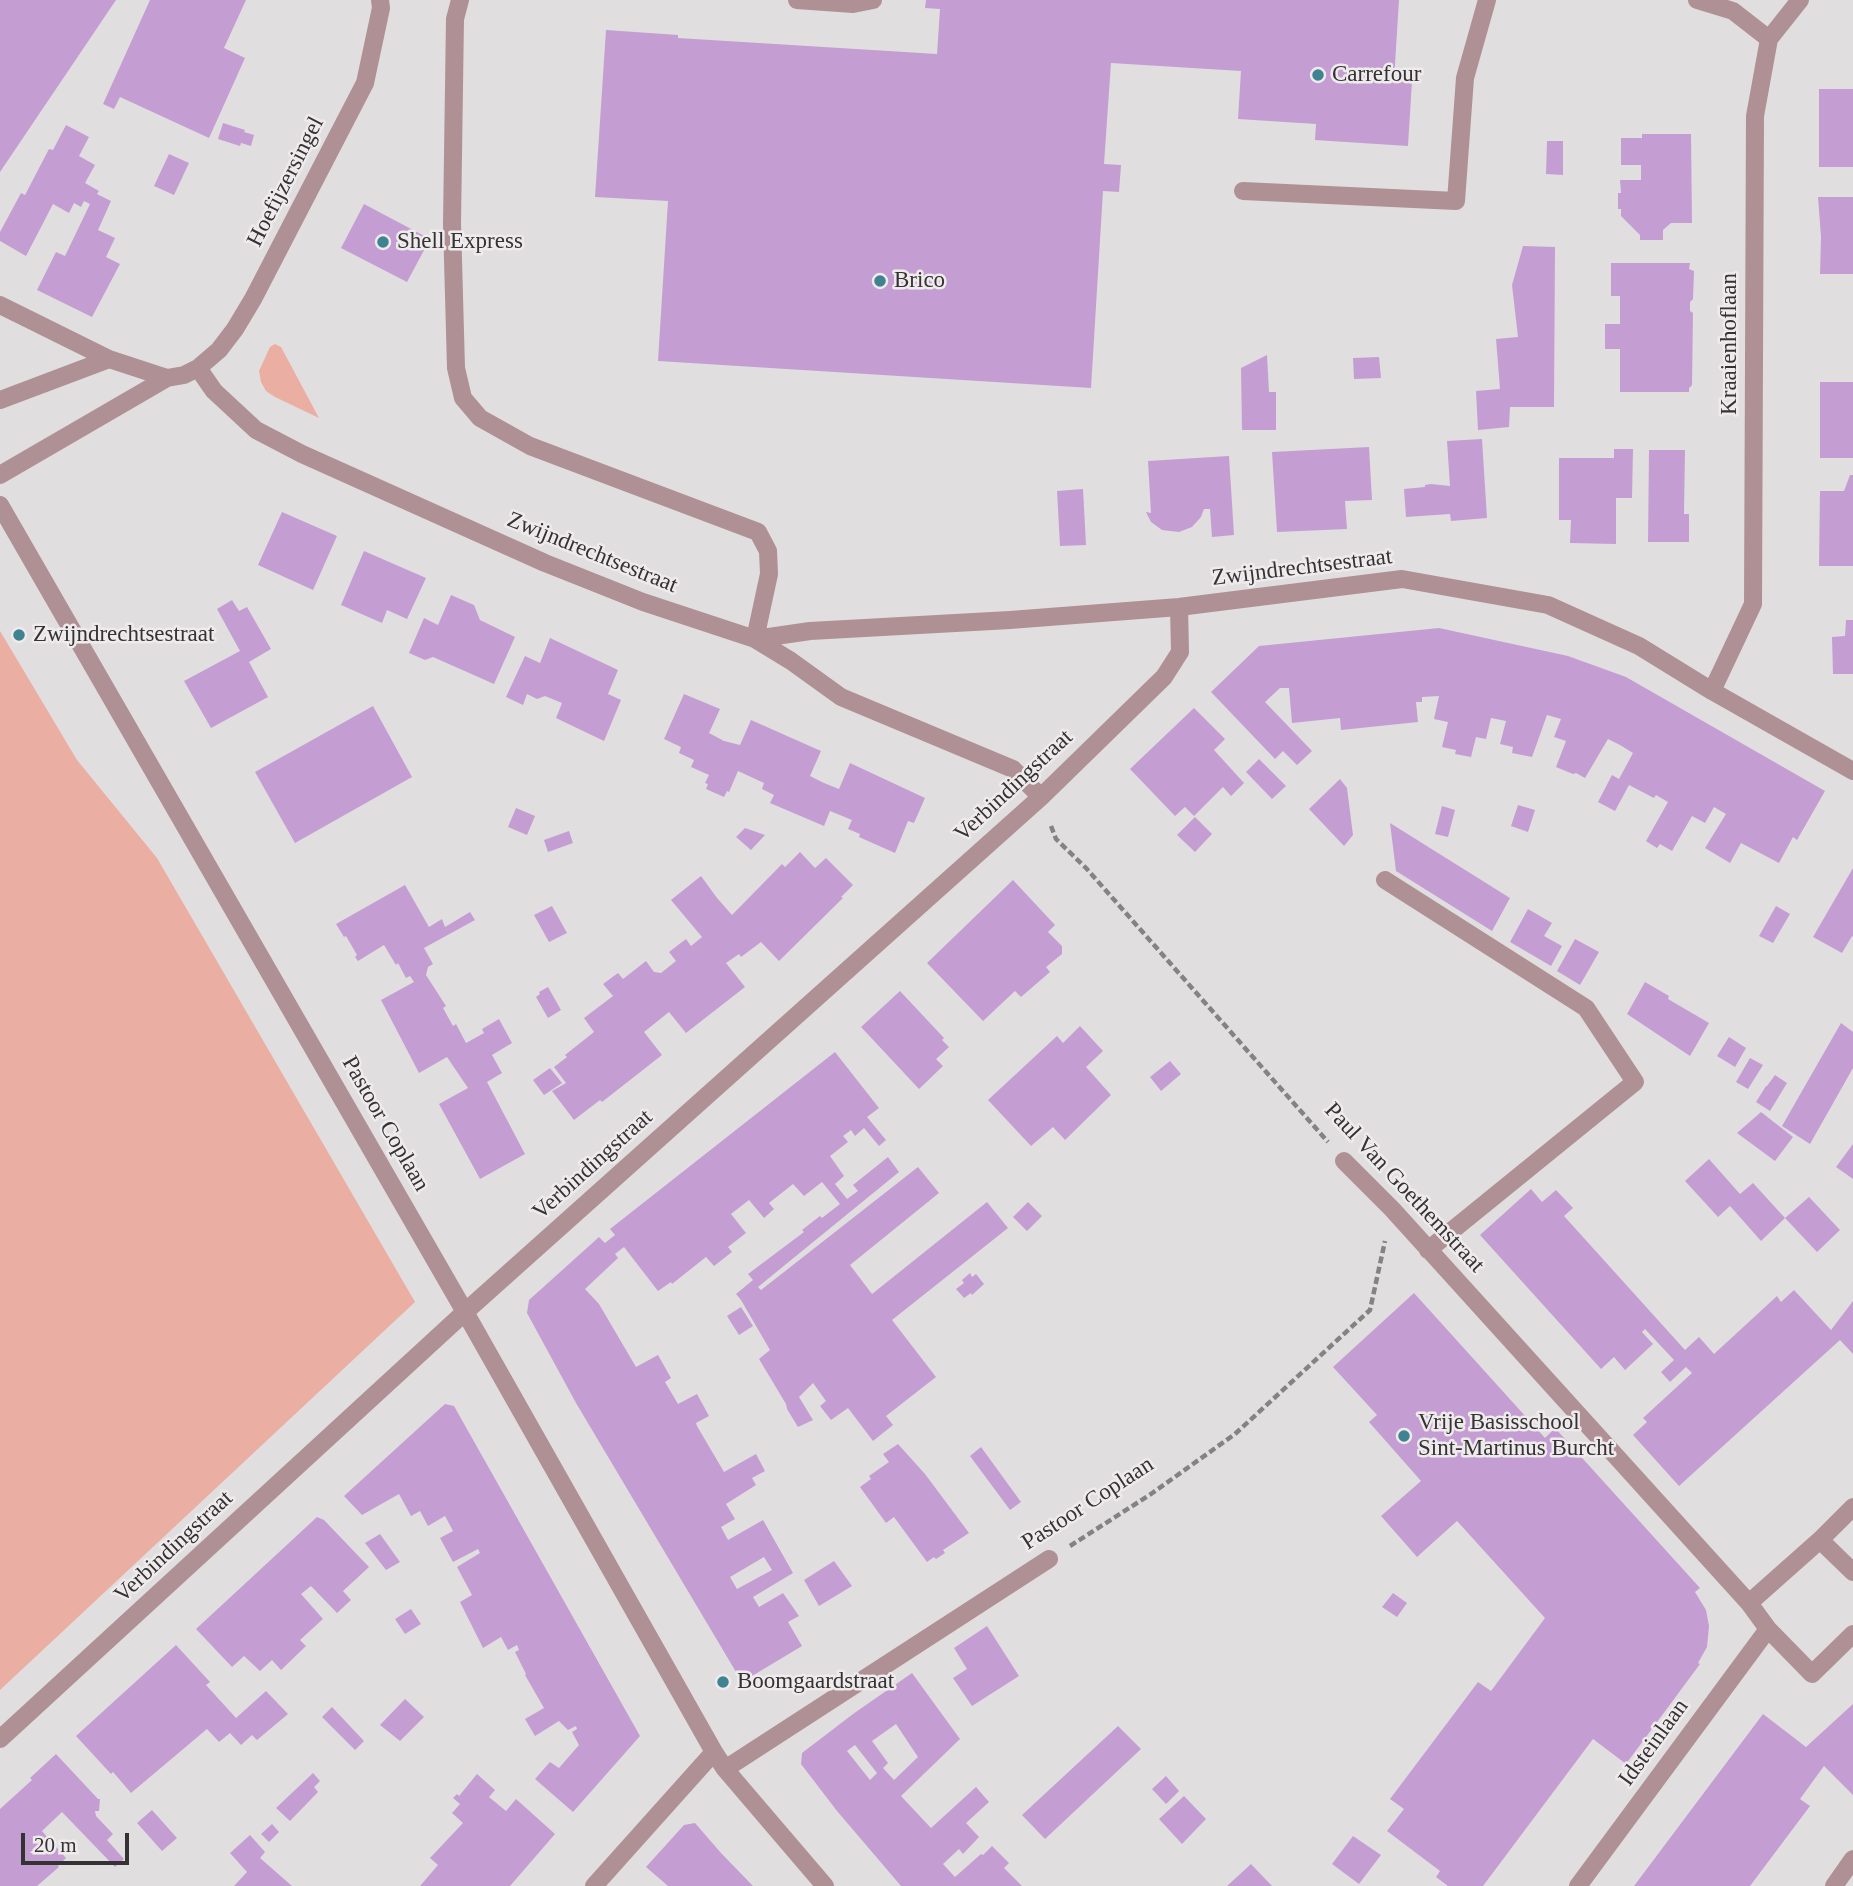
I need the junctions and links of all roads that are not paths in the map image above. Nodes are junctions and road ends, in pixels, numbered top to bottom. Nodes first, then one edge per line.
1 (380, 0) edge
2 (460, 0) edge
3 (797, 0) edge
4 (873, 0) edge
5 (1487, 0) edge
6 (1697, 0) edge
7 (1800, 0) edge
8 (1769, 39) junction
9 (1243, 191) dead end
10 (0, 305) edge
11 (109, 359) junction
12 (198, 368) junction
13 (167, 378) junction
14 (0, 400) edge
15 (0, 475) edge
16 (0, 505) edge
17 (6, 524) edge
18 (1179, 607) junction
19 (755, 639) junction
20 (1712, 691) junction
21 (1853, 771) edge
22 (1041, 797) junction
23 (1385, 880) dead end
24 (1344, 1161) road end
25 (1428, 1250) junction
26 (465, 1312) junction
27 (1853, 1507) edge
28 (1820, 1540) junction
29 (1049, 1559) road end
30 (1853, 1572) edge
31 (1749, 1603) junction
32 (1768, 1629) junction
33 (1853, 1634) edge
34 (0, 1739) edge
35 (714, 1752) junction
36 (725, 1769) junction
37 (1853, 1858) edge
38 (594, 1886) edge
39 (825, 1886) edge
40 (1578, 1886) edge
41 (1834, 1886) edge

1 - 12 street, Hoefijzersingel
2 - 19 street
3 - 4 street
5 - 9 street
6 - 8 street
7 - 8 street, Kraaienhoflaan
8 - 20 street, Kraaienhoflaan
10 - 11 street
11 - 13 street
11 - 14 street
12 - 13 street
12 - 19 street, Zwijndrechtsestraat
13 - 15 street
16 - 17 street, Pastoor Coplaan
17 - 26 street, Pastoor Coplaan
18 - 19 street, Zwijndrechtsestraat
18 - 20 street, Zwijndrechtsestraat
18 - 22 street, Verbindingstraat
19 - 22 street, Zwijndrechtsestraat
20 - 21 street, Zwijndrechtsestraat
22 - 26 street, Verbindingstraat
23 - 25 street
24 - 25 street, Paul Van Goethemstraat
25 - 31 street, Paul Van Goethemstraat
26 - 34 street, Verbindingstraat
26 - 35 street, Pastoor Coplaan
27 - 28 street
28 - 30 street
28 - 31 street
29 - 36 street, Pastoor Coplaan
31 - 32 street
32 - 33 street
32 - 40 street, Idsteinlaan
35 - 36 street, Pastoor Coplaan
35 - 38 street
36 - 39 street, Pastoor Coplaan
37 - 41 street

